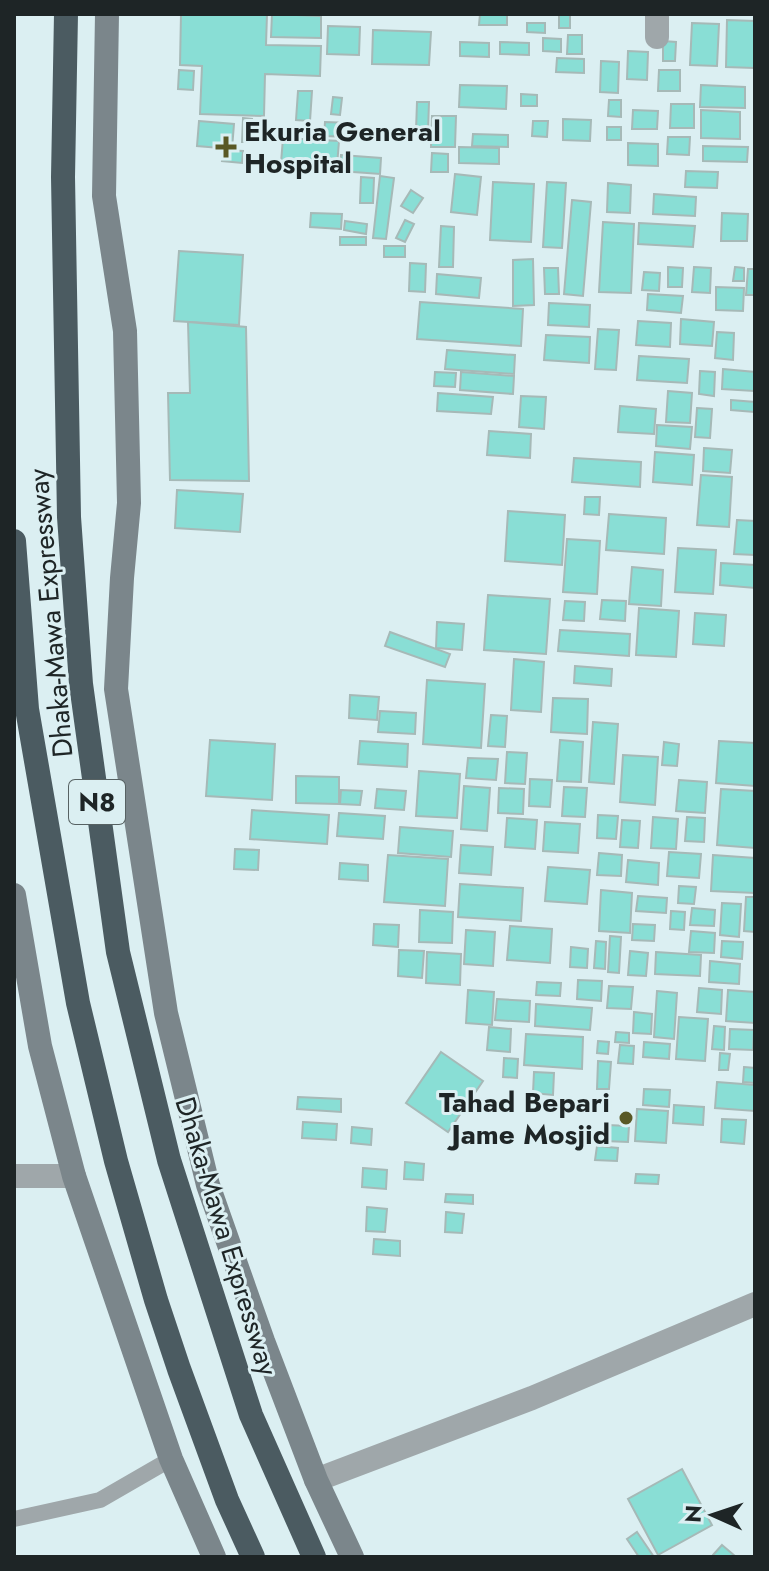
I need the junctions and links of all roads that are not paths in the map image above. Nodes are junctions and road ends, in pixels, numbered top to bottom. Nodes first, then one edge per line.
1 (66, 14) edge
2 (107, 14) edge
3 (14, 541) edge
4 (14, 895) edge
5 (14, 1176) edge
6 (74, 1176) junction
7 (755, 1304) edge
8 (171, 1459) junction
9 (316, 1480) junction
10 (14, 1519) edge
11 (214, 1557) edge
12 (253, 1557) edge
13 (314, 1557) edge
14 (352, 1557) edge

1 - 13 highway, Dhaka-Mawa Expressway / N8
2 - 9 main road
3 - 12 highway, Dhaka-Mawa Expressway / N8
4 - 6 main road
5 - 6 street
6 - 8 main road
7 - 9 street
8 - 10 lane
8 - 11 main road
9 - 14 main road

